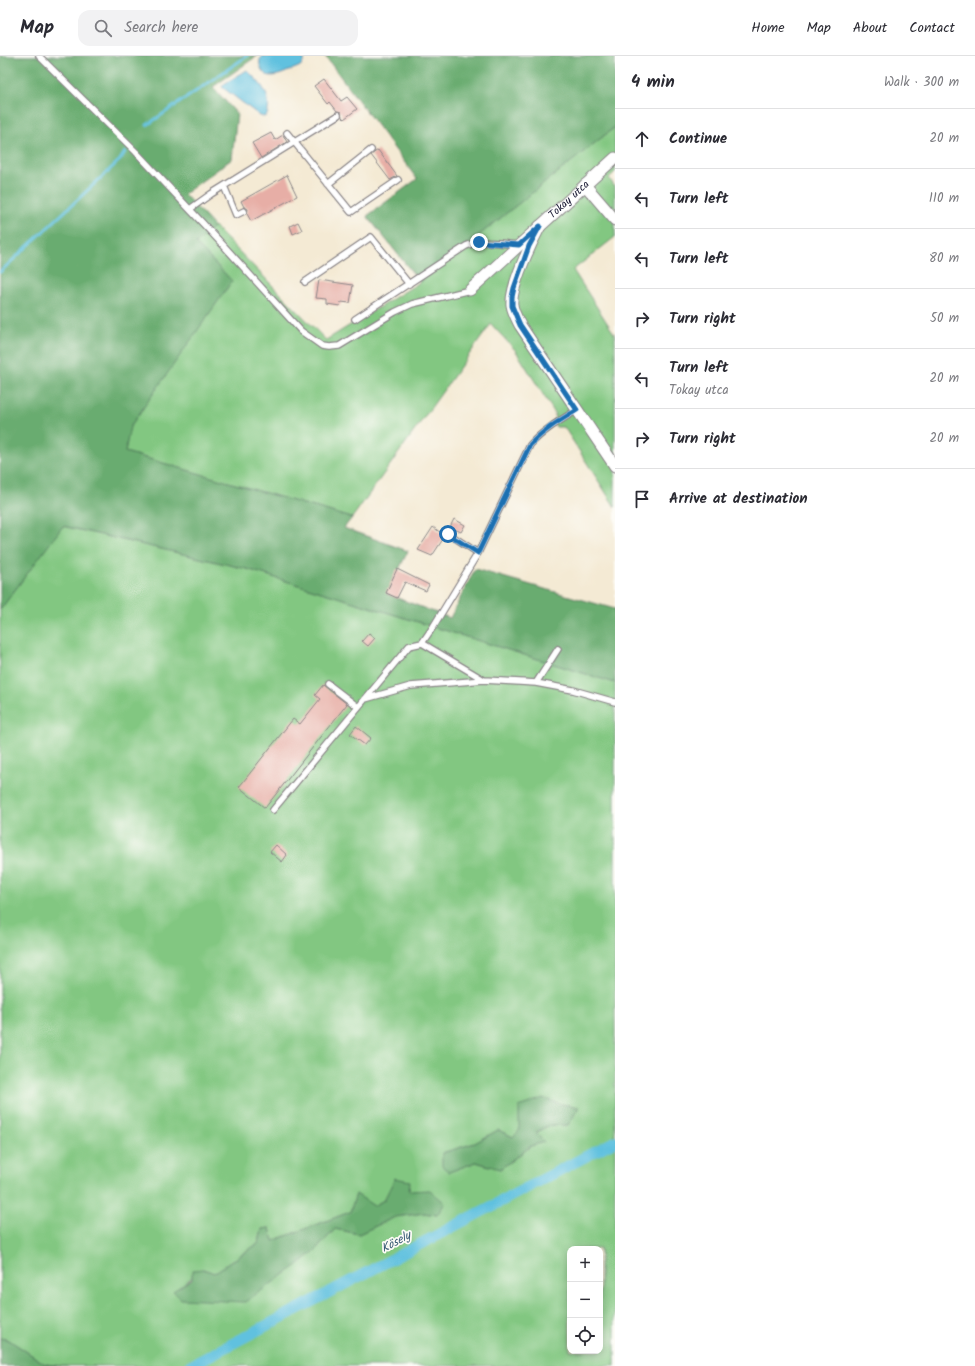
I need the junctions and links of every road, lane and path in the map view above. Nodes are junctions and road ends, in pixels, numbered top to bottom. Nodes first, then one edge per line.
1 (39, 56) edge
2 (338, 115) dead end
3 (287, 133) dead end
4 (295, 143) junction
5 (371, 150) dead end
6 (615, 158) edge
7 (398, 180) dead end
8 (328, 184) junction
9 (585, 185) junction
10 (224, 186) junction
11 (190, 209) junction
12 (244, 212) dead end
13 (615, 220) edge
14 (540, 226) junction
15 (519, 245) junction
16 (305, 282) dead end
17 (409, 284) junction
18 (470, 290) joint
19 (355, 319) dead end
20 (577, 410) junction
21 (615, 466) edge
22 (448, 534) dead end
23 (478, 553) junction
24 (422, 642) junction
25 (558, 649) dead end
26 (484, 680) junction
27 (536, 683) junction
28 (328, 684) dead end
29 (364, 700) junction
30 (615, 702) edge
31 (358, 707) junction
32 (273, 810) dead end

1 - 11 lane
2 - 4 lane
3 - 4 lane
4 - 8 lane
4 - 10 lane
5 - 8 lane
6 - 9 street, Tokay utca
7 - 8 lane
9 - 13 street
9 - 14 street, Tokay utca
10 - 11 lane
10 - 12 lane
11 - 18 lane
14 - 15 street, Tokay utca
14 - 20 street
15 - 17 lane
15 - 18 street, Tokay utca
16 - 17 lane
17 - 19 lane
20 - 21 street
20 - 23 lane
22 - 23 lane
23 - 24 lane
24 - 26 lane
24 - 29 lane
25 - 27 lane
26 - 27 lane
26 - 29 lane
27 - 30 lane
28 - 31 lane
29 - 31 lane
31 - 32 lane

